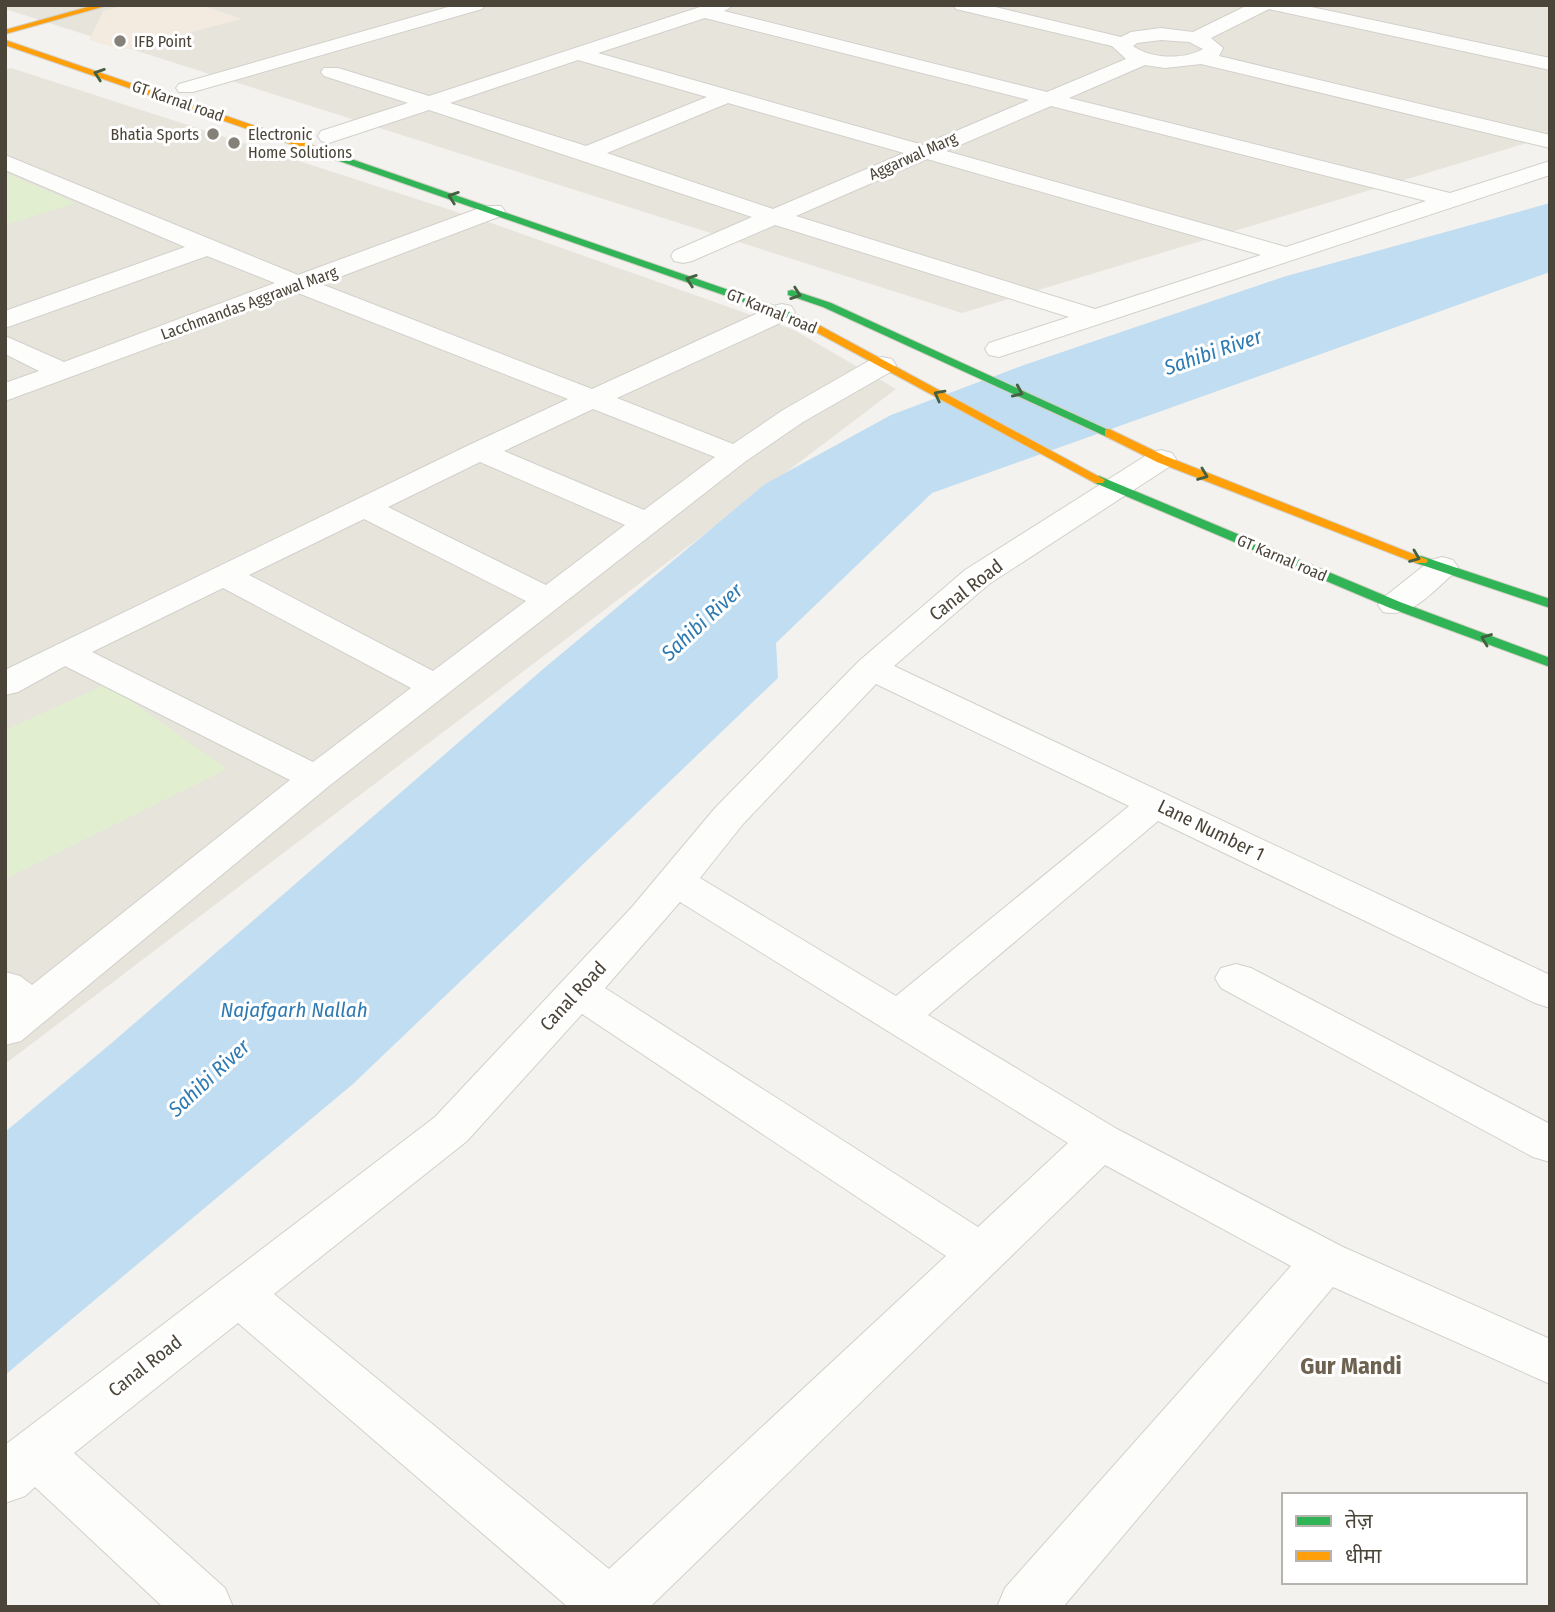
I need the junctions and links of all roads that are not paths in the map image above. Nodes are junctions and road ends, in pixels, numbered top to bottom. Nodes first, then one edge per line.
1 (476, 5) edge
2 (962, 5) edge
3 (1263, 5) edge
4 (1275, 5) edge
5 (58, 6) edge
6 (99, 7) edge
7 (30, 8) dead end
8 (715, 8) edge
9 (82, 29) dead end
10 (7, 32) edge
11 (1124, 43) junction
12 (1198, 48) junction
13 (578, 54) junction
14 (44, 55) junction
15 (5, 56) edge
16 (1144, 58) junction
17 (1550, 64) edge
18 (331, 72) dead end
19 (186, 88) junction
20 (727, 96) junction
21 (1046, 98) junction
22 (428, 103) junction
23 (265, 115) dead end
24 (322, 134) joint
25 (1550, 142) edge
26 (355, 145) dead end
27 (928, 150) junction
28 (587, 153) junction
29 (5, 162) edge
30 (1550, 168) edge
31 (1453, 201) junction
32 (493, 211) junction
33 (774, 217) junction
34 (206, 248) junction
35 (676, 254) joint
36 (1289, 255) junction
37 (708, 264) dead end
38 (300, 285) junction
39 (776, 299) junction
40 (1095, 317) junction
41 (5, 320) edge
42 (5, 344) edge
43 (999, 349) dead end
44 (62, 371) junction
45 (895, 372) junction
46 (5, 393) edge
47 (590, 398) junction
48 (480, 451) junction
49 (736, 455) junction
50 (1161, 459) junction
51 (1115, 488) junction
52 (364, 507) junction
53 (647, 523) junction
54 (1442, 567) junction
55 (224, 575) junction
56 (548, 599) junction
57 (1550, 604) edge
58 (1395, 605) junction
59 (65, 652) junction
60 (1550, 663) edge
61 (872, 668) junction
62 (5, 684) edge
63 (434, 686) junction
64 (316, 778) junction
65 (1155, 804) junction
66 (675, 881) junction
67 (1236, 978) dead end
68 (578, 990) junction
69 (1550, 993) edge
70 (15, 1008) edge
71 (897, 1018) junction
72 (1100, 1142) junction
73 (1550, 1145) edge
74 (981, 1254) junction
75 (1325, 1261) junction
76 (239, 1294) junction
77 (1550, 1363) edge
78 (20, 1466) edge
79 (204, 1607) edge
80 (610, 1607) edge
81 (1026, 1607) edge

1 - 19 street
2 - 11 street
3 - 12 street
4 - 17 street
5 - 7 main road
5 - 10 main road
6 - 9 main road
6 - 10 main road
8 - 13 street
8 - 21 street
10 - 14 main road, GT Karnal road
10 - 19 main road, GT Karnal road
11 - 12 street
11 - 16 street
12 - 16 street
12 - 25 street
13 - 20 street
13 - 22 street
14 - 15 main road
32 -> 14 main road, GT Karnal road
16 - 21 street, Aggarwal Marg
18 - 22 street
19 - 23 main road, GT Karnal road
20 - 27 street
20 - 28 street
21 - 27 street, Aggarwal Marg
21 - 31 street
22 - 24 street
22 - 28 street
24 - 26 main road
27 - 33 street, Aggarwal Marg
27 - 36 street
28 - 33 street
29 - 34 street
30 - 31 street
31 - 36 street
32 - 38 street, Lacchmandas Aggrawal Marg
39 -> 32 main road, GT Karnal road
33 - 35 street, Aggarwal Marg
33 - 40 street
34 - 38 street
34 - 41 street
35 - 37 main road
36 - 40 street
38 - 44 street, Lacchmandas Aggrawal Marg
38 - 47 street
39 - 45 main road, GT Karnal road
39 - 47 street
39 -> 50 main road, GT Karnal road
40 - 43 street
42 - 44 street
44 - 46 street, Lacchmandas Aggrawal Marg
45 - 49 street
51 -> 45 main road, GT Karnal road
47 - 48 street
47 - 49 street
48 - 52 street
48 - 53 street
49 - 53 street
50 - 51 street, Canal Road
50 -> 54 main road, GT Karnal road
51 - 58 main road, GT Karnal road
51 - 61 street, Canal Road
52 - 55 street
52 - 56 street
53 - 56 street
54 - 57 main road, GT Karnal road
54 - 58 street
55 - 59 street
55 - 63 street
56 - 63 street
60 -> 58 main road, GT Karnal road
59 - 62 street
59 - 64 street
61 - 65 street, Lane Number 1
61 - 66 street, Canal Road
63 - 64 street
64 - 70 street
65 - 69 street, Lane Number 1
65 - 71 street
66 - 68 street, Canal Road
66 - 71 street
67 - 73 street
68 - 74 street
68 - 76 street, Canal Road
71 - 72 street
72 - 74 street
72 - 75 street
74 - 80 street
75 - 77 street
75 - 81 street
76 - 78 street, Canal Road
76 - 80 street
78 - 79 street

